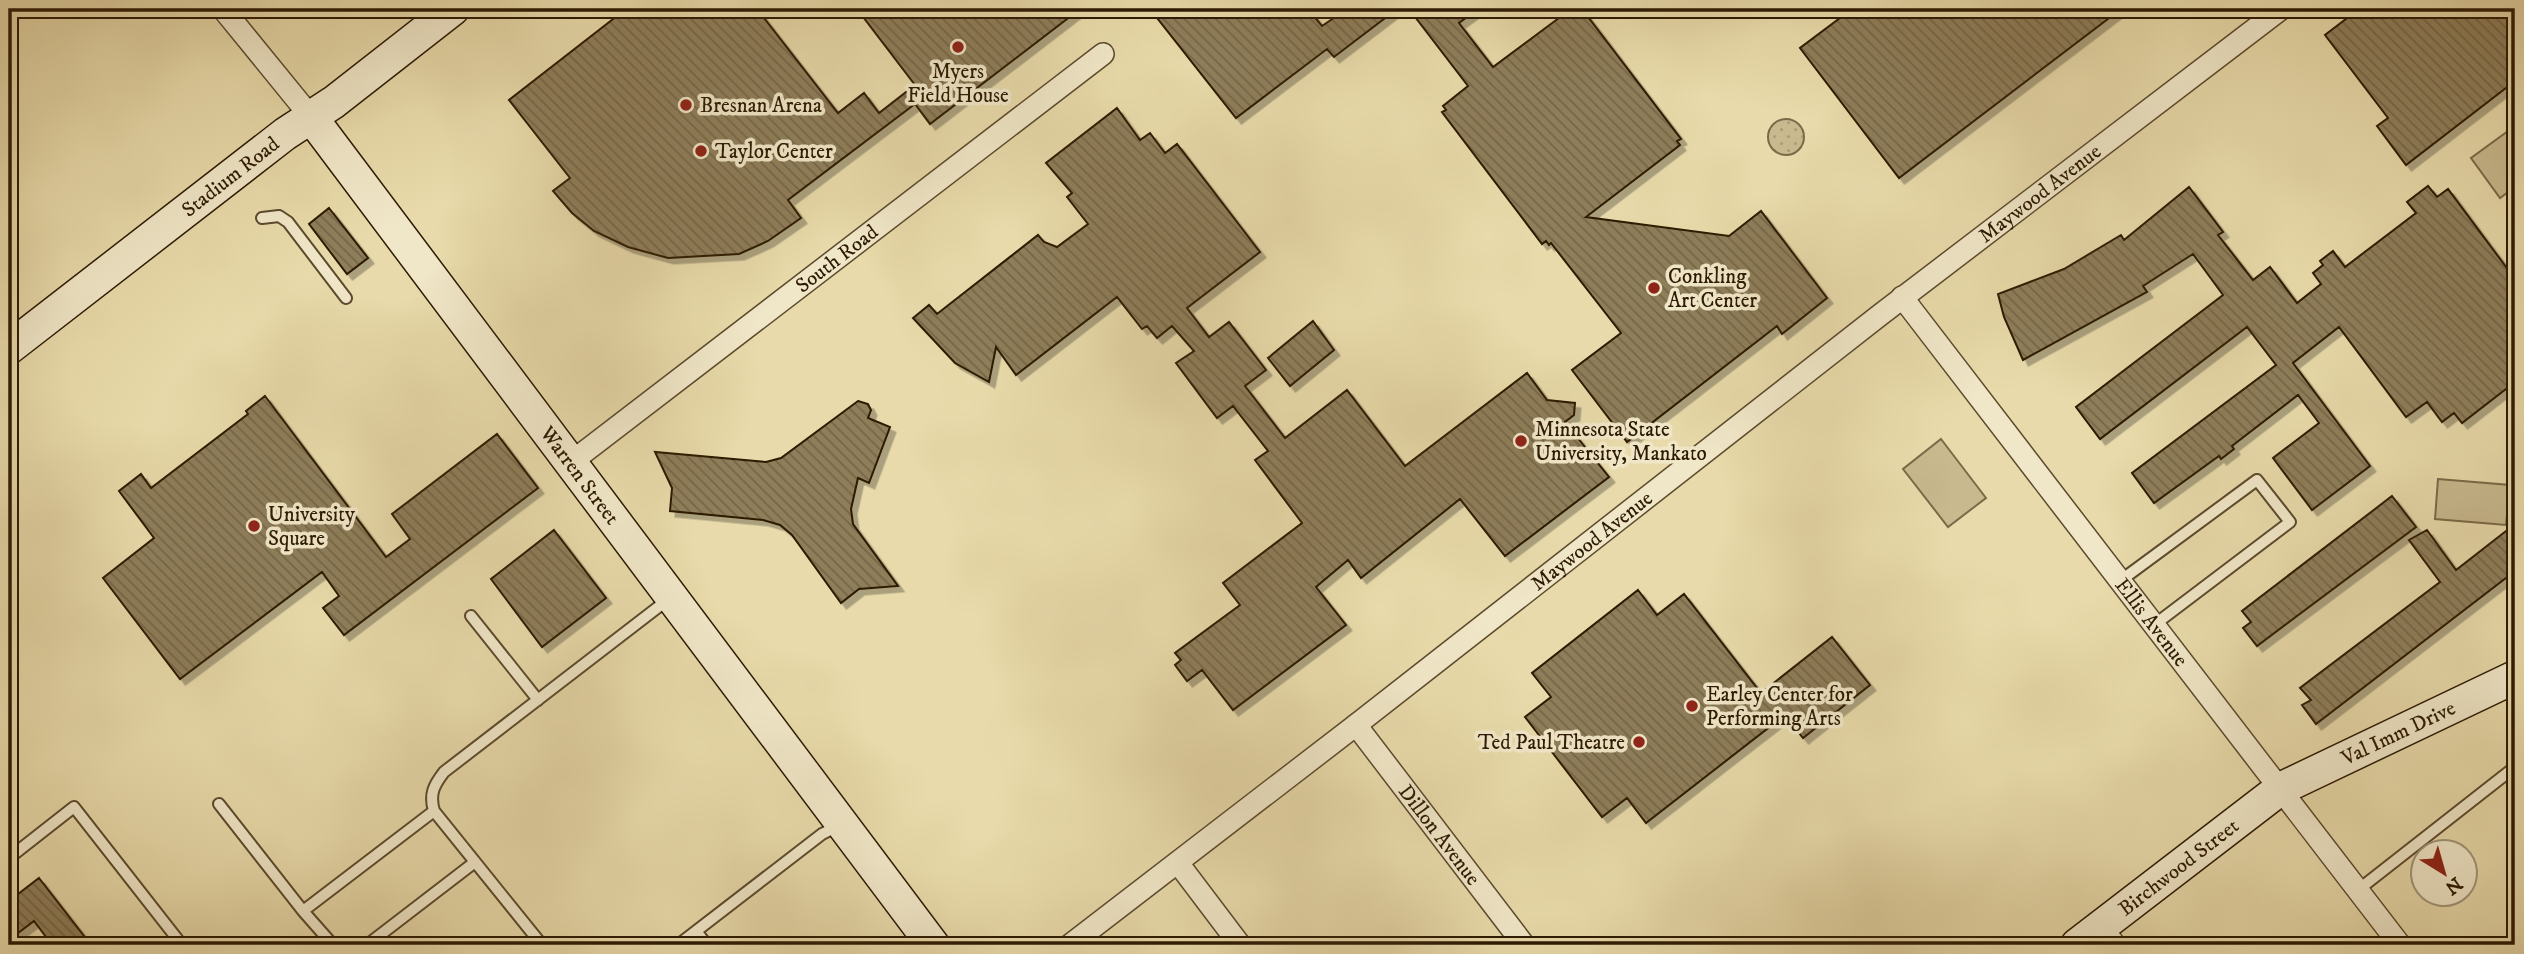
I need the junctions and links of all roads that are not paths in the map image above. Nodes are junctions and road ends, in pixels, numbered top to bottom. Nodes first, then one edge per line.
1 (223, 9) edge
2 (453, 9) edge
3 (2281, 9) edge
4 (1103, 54) dead end
5 (311, 117) junction
6 (262, 218) dead end
7 (1902, 297) junction
8 (346, 298) dead end
9 (9, 348) edge
10 (570, 463) junction
11 (2120, 581) junction
12 (671, 598) junction
13 (471, 616) dead end
14 (2154, 625) junction
15 (2515, 677) edge
16 (538, 700) junction
17 (1356, 725) junction
18 (2515, 767) edge
19 (2280, 789) junction
20 (219, 804) dead end
21 (434, 811) junction
22 (842, 825) junction
23 (9, 858) edge
24 (475, 862) junction
25 (1178, 863) junction
26 (2358, 890) junction
27 (303, 911) junction
28 (696, 931) junction
29 (2098, 939) edge
30 (182, 945) edge
31 (333, 945) edge
32 (366, 945) edge
33 (542, 945) edge
34 (678, 945) edge
35 (707, 945) edge
36 (933, 945) edge
37 (1070, 945) edge
38 (1240, 945) edge
39 (1524, 945) edge
40 (2400, 945) edge

1 - 5 street, Warren Street
2 - 5 street, Stadium Road
3 - 7 street, Maywood Avenue
4 - 10 street, South Road
5 - 9 street, Stadium Road
5 - 10 street, Warren Street
6 - 8 lane
7 - 11 street, Ellis Avenue
7 - 17 street, Maywood Avenue
10 - 12 street, Warren Street
11 - 14 street, Ellis Avenue
11 - 14 lane
12 - 16 lane
12 - 22 street, Warren Street
13 - 16 lane
14 - 19 street, Ellis Avenue
15 - 19 street, Val Imm Drive
16 - 21 lane
17 - 25 street, Maywood Avenue
17 - 39 street, Dillon Avenue
18 - 26 lane
19 - 26 street, Ellis Avenue
19 - 29 street, Birchwood Street
20 - 27 lane
21 - 24 lane
21 - 27 lane
22 - 28 lane
22 - 36 street, Warren Street
23 - 30 lane
24 - 32 lane
24 - 33 lane
25 - 37 street, Maywood Avenue
25 - 38 street
26 - 40 street, Ellis Avenue
27 - 31 lane
28 - 34 lane
28 - 35 lane

